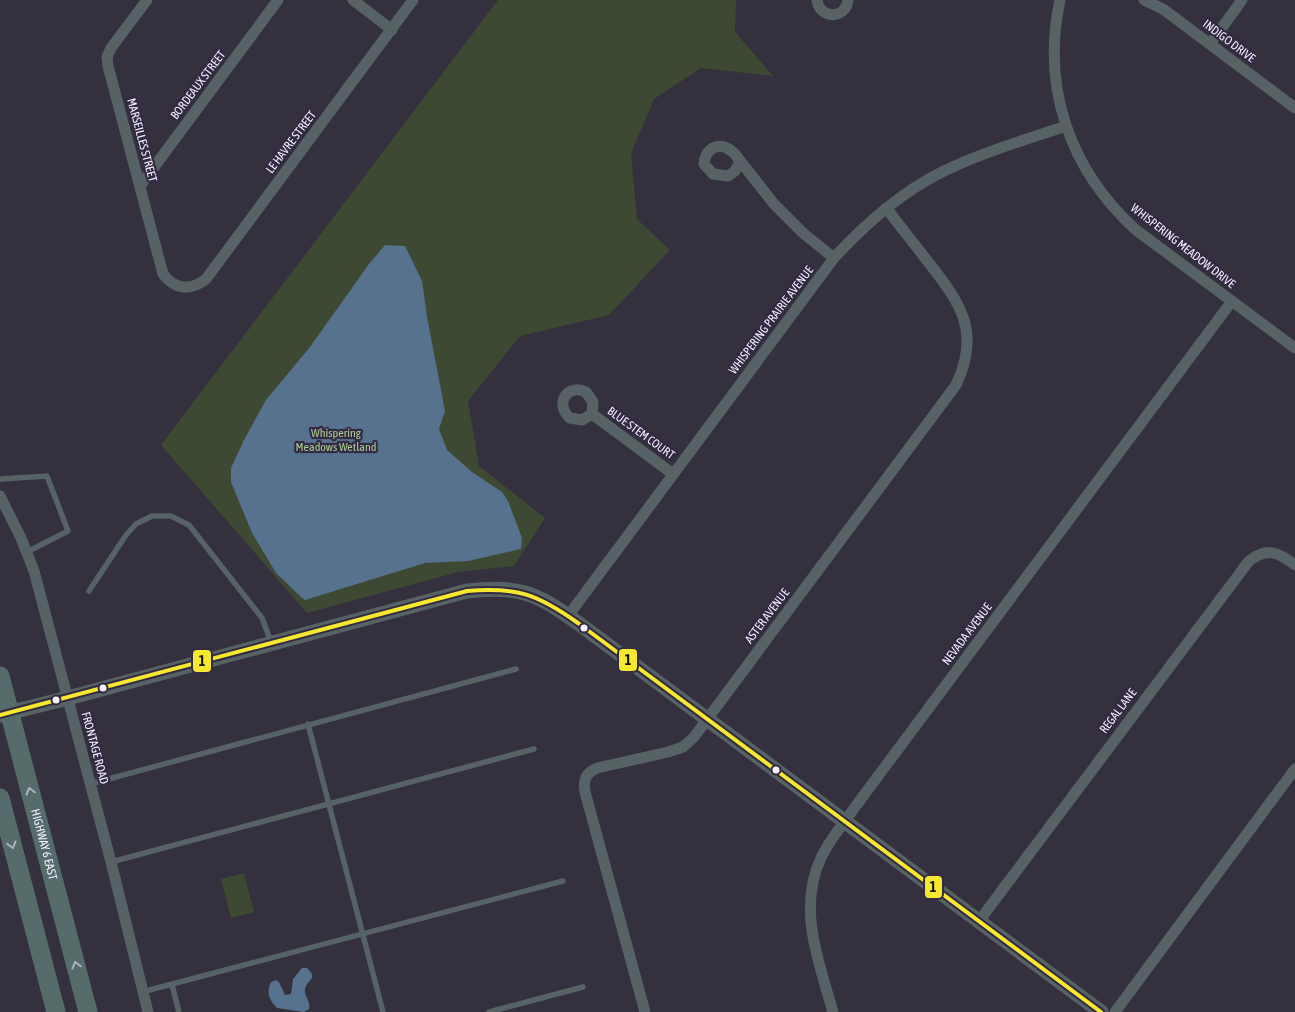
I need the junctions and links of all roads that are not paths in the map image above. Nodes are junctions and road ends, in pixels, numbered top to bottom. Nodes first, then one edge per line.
1 (147, 0) edge
2 (278, 0) edge
3 (353, 0) edge
4 (413, 0) edge
5 (817, 0) edge
6 (848, 0) edge
7 (1060, 0) edge
8 (1144, 0) edge
9 (1242, 0) edge
10 (392, 30) junction
11 (1210, 44) junction
12 (1295, 108) edge
13 (1066, 126) junction
14 (740, 162) dead end
15 (140, 186) junction
16 (886, 208) junction
17 (834, 258) junction
18 (182, 287) joint
19 (1232, 302) junction
20 (1295, 348) edge
21 (592, 414) dead end
22 (673, 474) junction
23 (0, 479) edge
24 (0, 496) edge
25 (27, 552) junction
26 (1295, 565) edge
27 (89, 591) dead end
28 (568, 616) junction
29 (272, 644) junction
30 (516, 669) dead end
31 (0, 676) edge
32 (68, 698) junction
33 (5, 713) edge
34 (708, 718) junction
35 (308, 724) junction
36 (534, 749) dead end
37 (1295, 769) edge
38 (90, 784) junction
39 (0, 798) edge
40 (329, 803) junction
41 (844, 822) junction
42 (110, 862) junction
43 (563, 881) dead end
44 (979, 921) junction
45 (363, 934) junction
46 (172, 985) junction
47 (583, 987) dead end
48 (142, 992) junction
49 (56, 1012) edge
50 (88, 1012) edge
51 (148, 1012) edge
52 (179, 1012) edge
53 (383, 1012) edge
54 (489, 1012) edge
55 (645, 1012) edge
56 (833, 1012) edge
57 (1102, 1012) edge
58 (1115, 1012) edge

1 - 15 street, MARSEILLES STREET
2 - 15 street, BORDEAUX STREET
3 - 10 street
4 - 10 street, LE HAVRE STREET
5 - 6 street
7 - 13 street, WHISPERING MEADOW DRIVE
8 - 11 street, INDIGO DRIVE
9 - 11 street
10 - 18 street, LE HAVRE STREET
11 - 12 street, INDIGO DRIVE
13 - 16 street, WHISPERING PRAIRIE AVENUE
13 - 19 street, WHISPERING MEADOW DRIVE
14 - 17 street
15 - 18 street, MARSEILLES STREET
16 - 17 street, WHISPERING PRAIRIE AVENUE
16 - 34 street, ASTER AVENUE
17 - 22 street, WHISPERING PRAIRIE AVENUE
19 - 20 street, WHISPERING MEADOW DRIVE
19 - 41 street, NEVADA AVENUE
21 - 22 street, BLUE STEM COURT
22 - 28 street, WHISPERING PRAIRIE AVENUE
23 - 25 lane
24 - 25 street, FRONTAGE ROAD
25 - 32 street, FRONTAGE ROAD
26 - 44 street, REGAL LANE
27 - 29 lane
28 - 29 street
28 - 34 street
29 - 32 street
30 - 35 lane
31 - 33 main road, HIGHWAY 6 EAST
32 - 33 street
32 - 38 street, FRONTAGE ROAD
50 -> 33 main road, HIGHWAY 6 EAST
34 - 41 street
34 - 55 street, ASTER AVENUE
35 - 38 lane
35 - 40 lane
36 - 40 lane
37 - 58 street
38 - 42 street, FRONTAGE ROAD
39 -> 49 main road
40 - 42 lane
40 - 45 lane
41 - 44 street
41 - 56 street, NEVADA AVENUE
42 - 48 street, FRONTAGE ROAD
43 - 45 lane
44 - 57 street
45 - 46 lane
45 - 53 lane
46 - 48 lane
46 - 52 lane
47 - 54 lane
48 - 51 street, FRONTAGE ROAD

